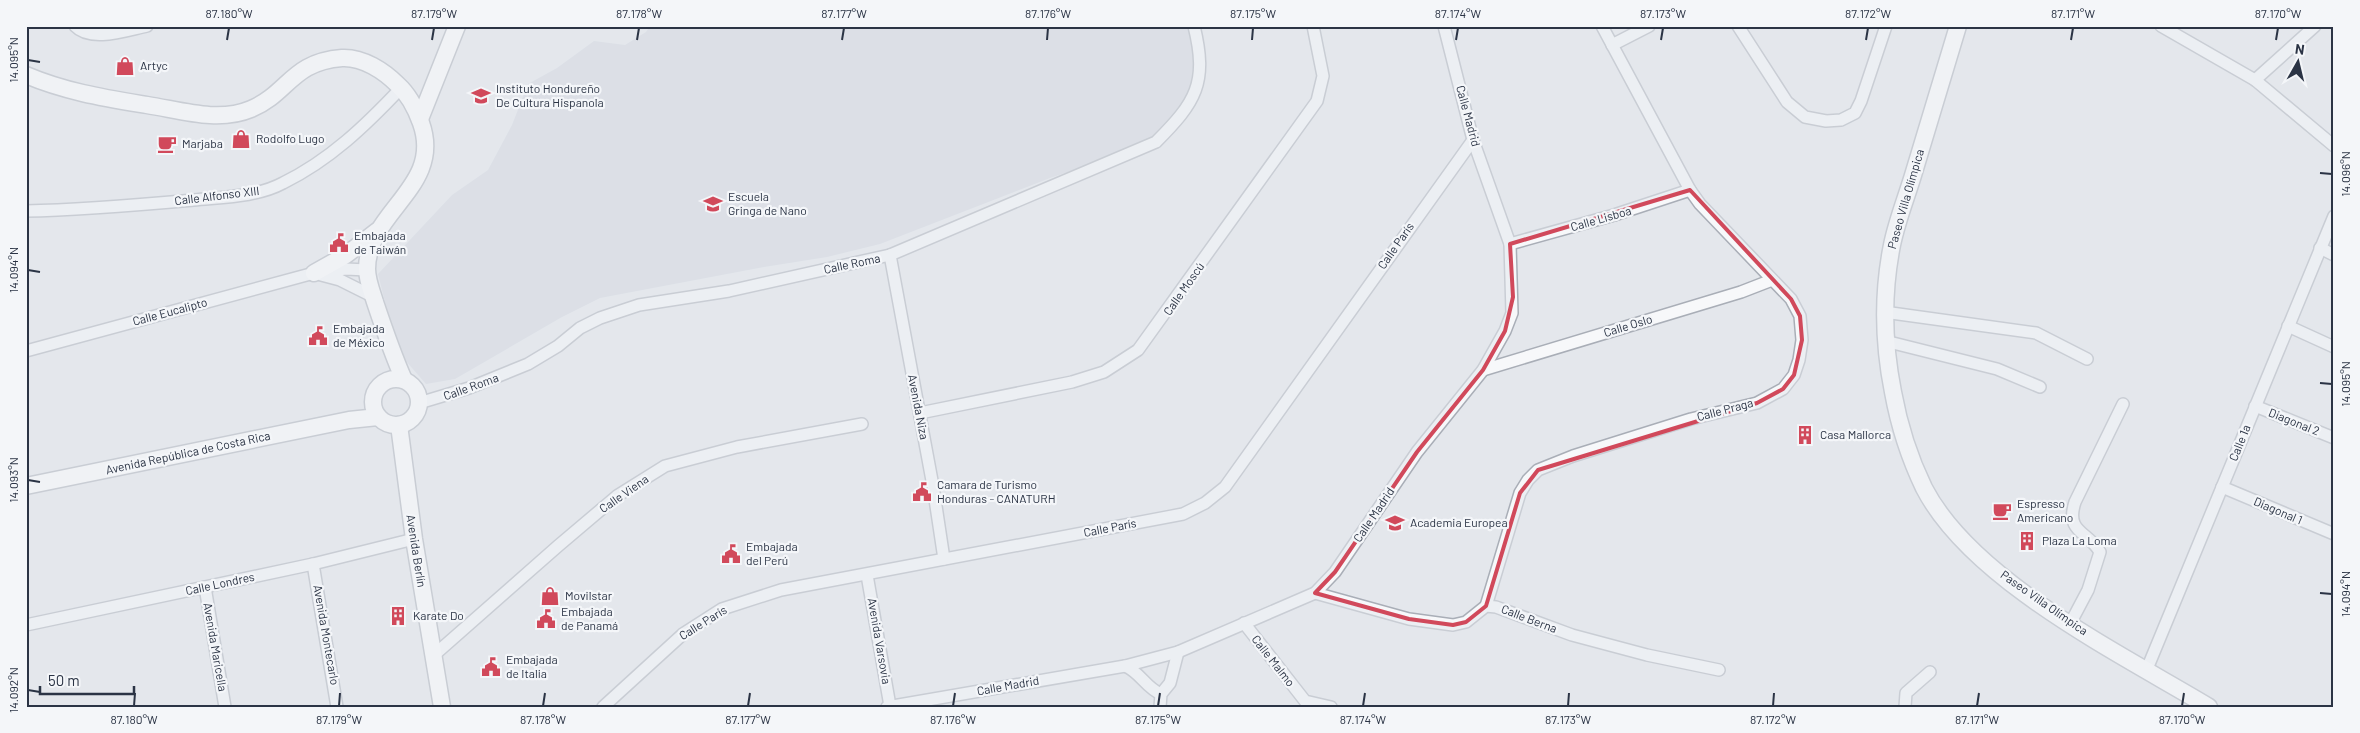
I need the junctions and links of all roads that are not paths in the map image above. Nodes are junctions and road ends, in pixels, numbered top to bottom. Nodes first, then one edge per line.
1 (75, 26) edge
2 (147, 26) edge
3 (457, 26) edge
4 (1194, 26) edge
5 (1313, 26) edge
6 (1444, 26) edge
7 (1602, 26) edge
8 (1649, 26) edge
9 (1738, 26) edge
10 (1886, 26) edge
11 (1958, 26) edge
12 (2161, 26) edge
13 (2315, 26) edge
14 (1612, 45) junction
15 (26, 75) edge
16 (2255, 80) junction
17 (401, 88) junction
18 (420, 119) junction
19 (1473, 140) junction
20 (2334, 146) edge
21 (1690, 190) junction
22 (26, 210) edge
23 (2334, 216) edge
24 (381, 228) junction
25 (1510, 244) junction
26 (2320, 248) junction
27 (2334, 254) edge
28 (890, 256) junction
29 (367, 270) junction
30 (314, 273) junction
31 (1772, 280) junction
32 (374, 297) junction
33 (1884, 312) junction
34 (2288, 326) junction
35 (1885, 341) junction
36 (389, 346) junction
37 (2334, 348) edge
38 (26, 351) edge
39 (2087, 359) dead end
40 (1483, 370) junction
41 (404, 380) junction
42 (382, 382) junction
43 (2040, 387) dead end
44 (419, 404) junction
45 (2124, 404) dead end
46 (2255, 406) junction
47 (375, 410) junction
48 (920, 413) junction
49 (862, 424) dead end
50 (399, 425) junction
51 (2334, 438) edge
52 (26, 486) edge
53 (2222, 487) junction
54 (2334, 534) edge
55 (414, 539) junction
56 (944, 559) junction
57 (313, 564) junction
58 (867, 575) junction
59 (205, 587) junction
60 (1315, 593) junction
61 (1486, 606) junction
62 (1244, 623) junction
63 (2070, 624) junction
64 (26, 625) edge
65 (1178, 652) junction
66 (433, 656) junction
67 (1125, 666) junction
68 (2147, 669) junction
69 (1719, 670) dead end
70 (1930, 672) dead end
71 (1161, 694) junction
72 (1305, 704) edge
73 (888, 706) edge
74 (225, 707) edge
75 (337, 707) edge
76 (442, 707) edge
77 (602, 707) edge
78 (1160, 707) edge
79 (1330, 707) edge
80 (1905, 707) edge
81 (2209, 707) edge

1 - 2 street
3 - 18 street
4 - 28 street, Calle Roma
5 - 48 street, Calle Moscú
6 - 19 street, Calle Madrid
7 - 14 street, Calle Praga
8 - 14 street
9 - 10 street
11 - 33 street, Paseo Villa Olímpica
12 - 16 street
13 - 16 street
14 - 21 street, Calle Praga
15 - 17 street
16 - 20 street
17 - 18 street
17 - 22 street, Calle Alfonso XIII
18 - 24 street
19 - 25 street, Calle Madrid
19 - 56 street, Calle París
21 - 25 street, Calle Lisboa
21 - 31 street, Calle Praga
23 - 26 street, Calle 1a
24 - 29 street
24 - 30 street
25 - 40 street, Calle Madrid
26 - 27 street
26 - 34 street, Calle 1a
28 - 44 street, Calle Roma
28 - 48 street, Avenida Niza
29 - 30 street, Calle Eucalipto
29 - 32 street
30 - 32 street
30 - 38 street, Calle Eucalipto
31 - 40 street, Calle Oslo
31 - 61 street, Calle Praga
32 - 36 street
33 - 35 street, Paseo Villa Olímpica
33 - 39 street
34 - 37 street
34 - 46 street, Calle 1a
35 - 43 street
35 - 63 street, Paseo Villa Olímpica
36 - 41 street
36 - 42 street
40 - 60 street, Calle Madrid
41 - 42 street
41 - 44 street
42 - 47 street
44 - 50 street
45 - 63 street
46 - 51 street, Diagonal 2
46 - 53 street, Calle 1a
47 - 50 street
47 - 52 street, Avenida República de Costa Rica
48 - 56 street, Avenida Niza
49 - 66 street, Calle Viena
50 - 55 street, Avenida Berlín
53 - 54 street, Diagonal 1
53 - 68 street, Calle 1a
55 - 57 street, Calle Londres
55 - 66 street, Avenida Berlín
56 - 58 street, Calle París
57 - 59 street, Calle Londres
57 - 75 street, Avenida Montecarlo
58 - 73 street, Avenida Varsovia
58 - 77 street, Calle París
59 - 64 street, Calle Londres
59 - 74 street, Avenida Maricella
60 - 61 street, Calle Berna
60 - 62 street, Calle Madrid
61 - 69 street, Calle Berna
62 - 65 street, Calle Madrid
62 - 72 street, Calle Malmo
63 - 68 street, Paseo Villa Olímpica
65 - 67 street, Calle Madrid
65 - 71 street
66 - 76 street, Avenida Berlín
67 - 71 street
67 - 73 street, Calle Madrid
68 - 81 street, Paseo Villa Olímpica
70 - 80 street
71 - 78 street
72 - 79 street, Calle Malmo

